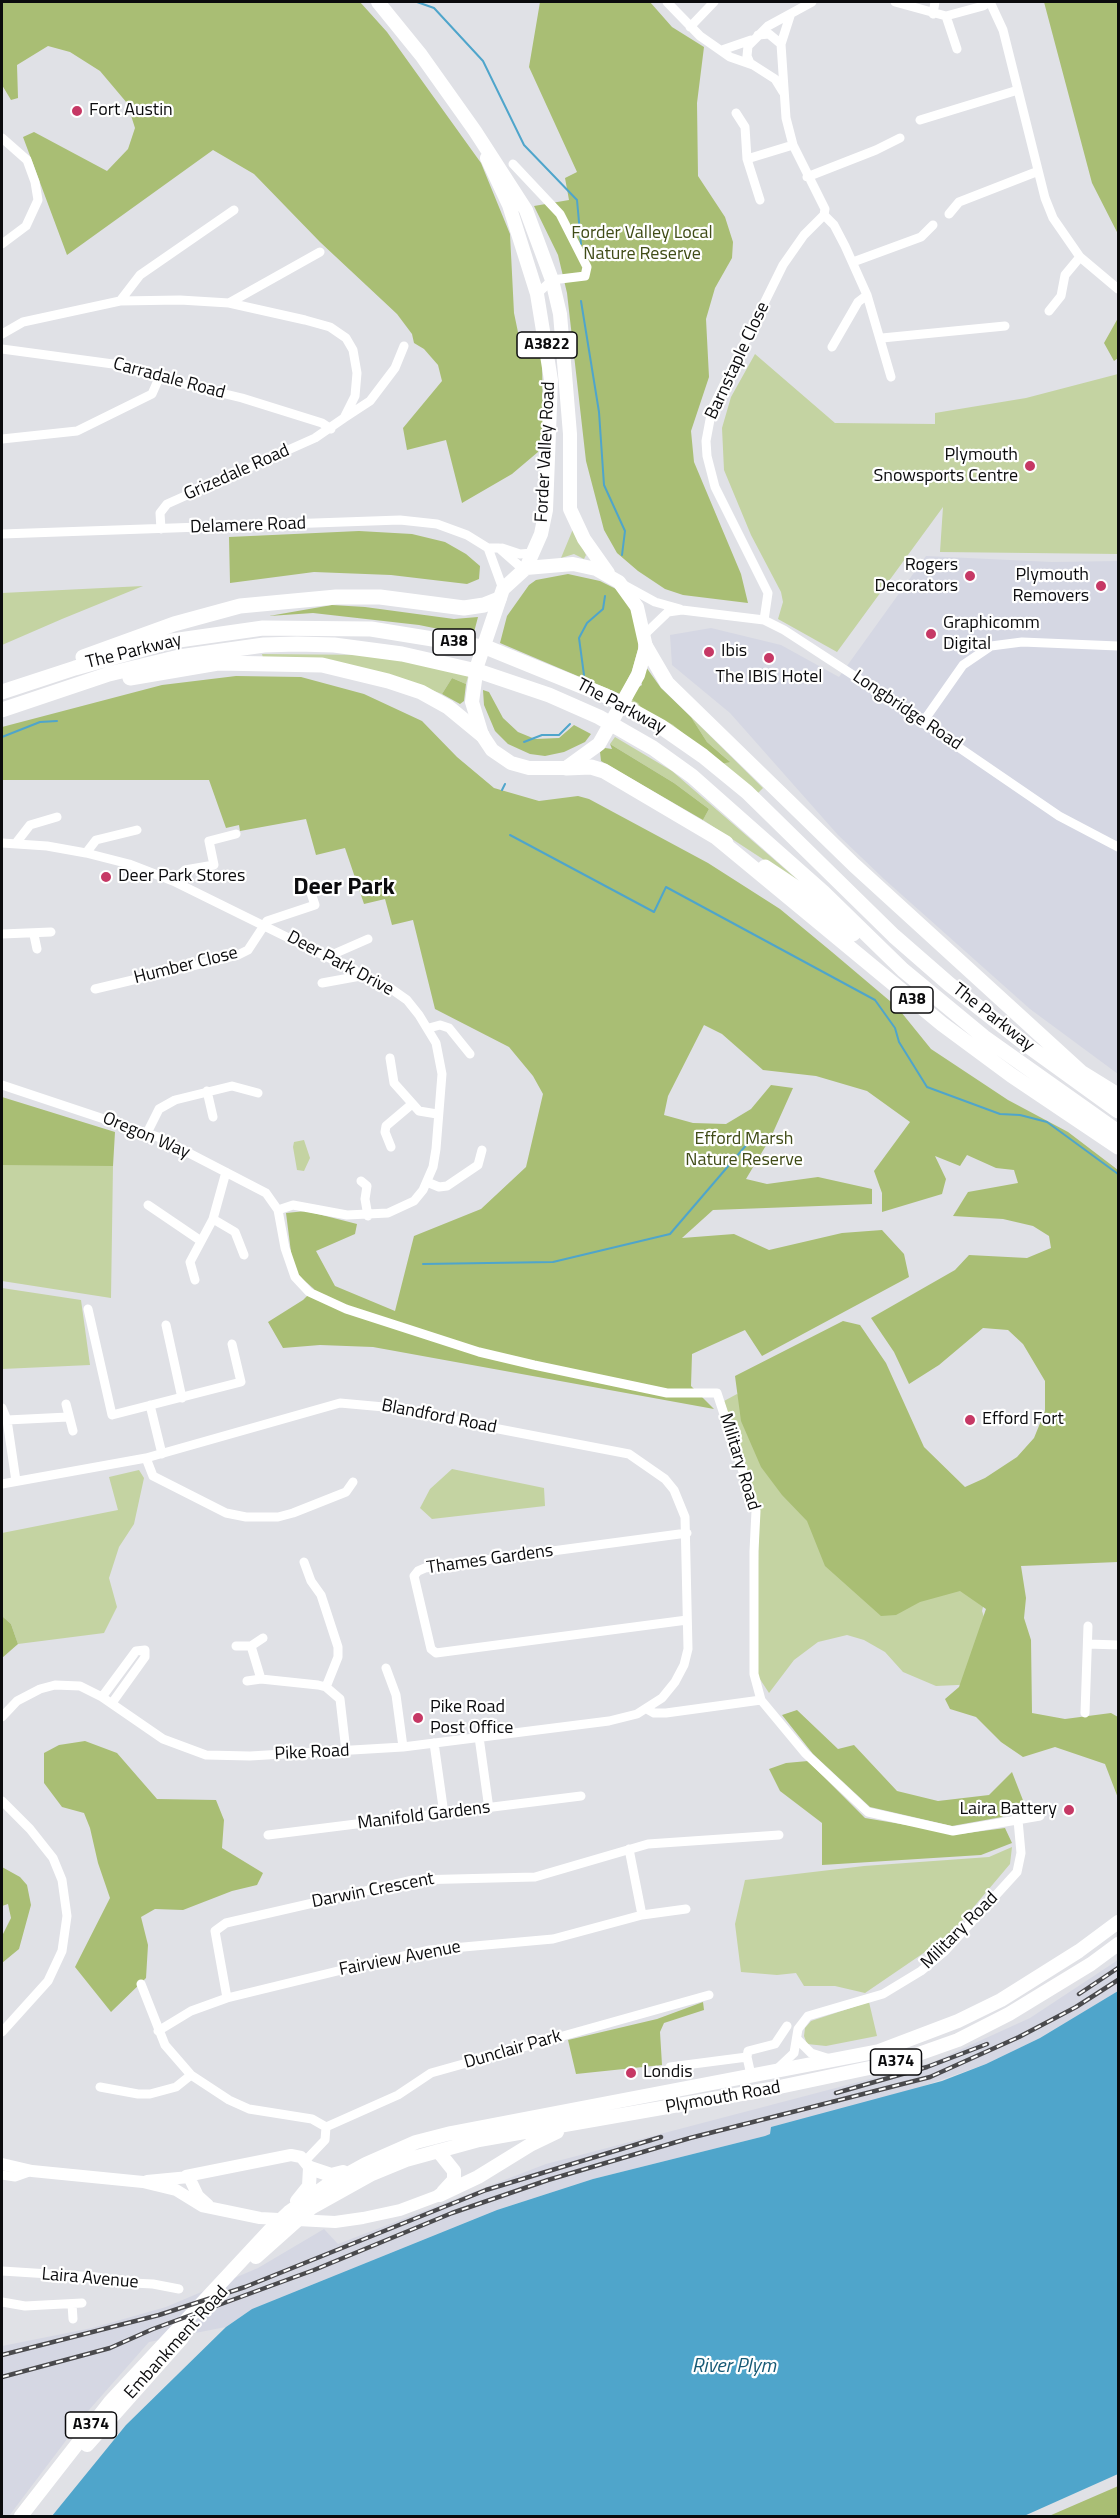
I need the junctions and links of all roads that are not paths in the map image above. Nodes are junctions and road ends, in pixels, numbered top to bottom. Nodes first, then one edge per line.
1 (378, 2) edge
2 (667, 2) edge
3 (714, 2) edge
4 (812, 2) edge
5 (895, 2) edge
6 (936, 2) edge
7 (989, 2) edge
8 (965, 6) edge
9 (933, 14) junction
10 (790, 16) junction
11 (946, 16) junction
12 (690, 27) junction
13 (755, 37) junction
14 (781, 44) junction
15 (957, 49) dead end
16 (722, 50) junction
17 (783, 56) junction
18 (757, 67) junction
19 (1018, 90) junction
20 (783, 92) junction
21 (736, 113) dead end
22 (920, 120) dead end
23 (475, 130) junction
24 (2, 138) edge
25 (900, 138) dead end
26 (793, 145) junction
27 (747, 159) junction
28 (513, 164) dead end
29 (1036, 172) junction
30 (807, 177) junction
31 (760, 200) dead end
32 (234, 210) dead end
33 (949, 214) dead end
34 (824, 215) junction
35 (933, 225) dead end
36 (2, 244) edge
37 (320, 252) dead end
38 (1080, 257) junction
39 (853, 262) junction
40 (552, 280) junction
41 (1119, 289) edge
42 (248, 291) junction
43 (537, 294) junction
44 (867, 295) junction
45 (120, 301) junction
46 (229, 303) junction
47 (250, 308) junction
48 (1049, 311) dead end
49 (1005, 326) dead end
50 (2, 334) edge
51 (882, 338) junction
52 (404, 346) dead end
53 (832, 347) dead end
54 (2, 349) edge
55 (891, 376) dead end
56 (159, 378) junction
57 (355, 396) junction
58 (370, 401) junction
59 (345, 418) junction
60 (331, 429) junction
61 (2, 439) edge
62 (161, 529) junction
63 (2, 534) edge
64 (488, 548) junction
65 (499, 548) junction
66 (533, 553) junction
67 (525, 569) junction
68 (613, 578) junction
69 (501, 594) junction
70 (682, 610) junction
71 (764, 620) junction
72 (646, 640) junction
73 (1119, 646) edge
74 (79, 686) junction
75 (18, 687) junction
76 (2, 692) edge
77 (2, 710) edge
78 (923, 722) junction
79 (482, 735) junction
80 (566, 768) junction
81 (57, 817) dead end
82 (137, 830) dead end
83 (236, 834) dead end
84 (717, 838) junction
85 (2, 843) edge
86 (16, 843) junction
87 (1119, 847) edge
88 (86, 853) junction
89 (173, 881) junction
90 (839, 882) junction
91 (297, 884) dead end
92 (264, 924) junction
93 (51, 932) dead end
94 (2, 934) edge
95 (34, 935) junction
96 (368, 939) dead end
97 (37, 949) dead end
98 (332, 959) junction
99 (903, 970) junction
100 (366, 975) junction
101 (322, 983) dead end
102 (95, 989) dead end
103 (429, 1028) junction
104 (470, 1054) dead end
105 (390, 1058) dead end
106 (1082, 1073) junction
107 (2, 1085) edge
108 (207, 1091) junction
109 (258, 1093) dead end
110 (1119, 1095) edge
111 (412, 1104) junction
112 (1119, 1111) edge
113 (437, 1114) junction
114 (213, 1117) dead end
115 (1119, 1132) edge
116 (147, 1133) junction
117 (391, 1147) dead end
118 (1119, 1147) edge
119 (482, 1150) dead end
120 (226, 1173) junction
121 (361, 1181) dead end
122 (427, 1182) junction
123 (148, 1205) dead end
124 (278, 1210) junction
125 (368, 1215) junction
126 (213, 1219) junction
127 (201, 1241) junction
128 (244, 1255) dead end
129 (195, 1280) dead end
130 (88, 1309) dead end
131 (166, 1325) dead end
132 (232, 1344) dead end
133 (182, 1398) junction
134 (66, 1404) dead end
135 (150, 1405) junction
136 (2, 1408) edge
137 (68, 1417) junction
138 (7, 1420) junction
139 (73, 1431) dead end
140 (162, 1454) junction
141 (146, 1458) junction
142 (16, 1481) junction
143 (353, 1482) dead end
144 (2, 1484) edge
145 (687, 1533) junction
146 (304, 1562) dead end
147 (687, 1620) junction
148 (1088, 1626) dead end
149 (262, 1638) dead end
150 (1088, 1644) junction
151 (1119, 1645) edge
152 (236, 1646) dead end
153 (251, 1646) junction
154 (386, 1668) dead end
155 (261, 1679) junction
156 (247, 1681) dead end
157 (675, 1682) joint
158 (326, 1687) junction
159 (102, 1697) junction
160 (761, 1700) junction
161 (112, 1703) junction
162 (647, 1709) junction
163 (1085, 1713) dead end
164 (2, 1717) edge
165 (479, 1737) junction
166 (434, 1743) junction
167 (403, 1748) junction
168 (346, 1751) junction
169 (581, 1797) dead end
170 (2, 1801) edge
171 (489, 1809) junction
172 (444, 1814) junction
173 (1040, 1816) dead end
174 (1018, 1820) junction
175 (268, 1835) dead end
176 (779, 1835) dead end
177 (629, 1849) junction
178 (686, 1909) dead end
179 (642, 1915) junction
180 (1119, 1922) edge
181 (1119, 1944) edge
182 (141, 1984) dead end
183 (709, 1995) dead end
184 (227, 1998) junction
185 (787, 2026) dead end
186 (158, 2031) junction
187 (2, 2032) edge
188 (798, 2040) junction
189 (747, 2057) junction
190 (833, 2060) junction
191 (670, 2067) dead end
192 (776, 2070) junction
193 (191, 2075) junction
194 (751, 2075) junction
195 (100, 2087) dead end
196 (647, 2112) junction
197 (326, 2127) junction
198 (438, 2151) junction
199 (2, 2164) edge
200 (366, 2164) junction
201 (308, 2165) junction
202 (32, 2171) junction
203 (2, 2175) edge
204 (186, 2185) junction
205 (440, 2195) junction
206 (312, 2208) joint
207 (288, 2212) junction
208 (277, 2230) junction
209 (2, 2271) edge
210 (179, 2289) dead end
211 (2, 2302) edge
212 (73, 2319) dead end
213 (21, 2517) edge
214 (32, 2517) edge

1 - 23 main road, Forder Valley Road / A3822
2 - 12 street
3 - 12 street
4 - 10 street
5 - 9 street
6 - 9 street
7 - 8 street
7 - 19 street
8 - 11 street
9 - 11 street
10 - 13 street
10 - 14 street
11 - 15 street
12 - 16 street
13 - 14 street
13 - 16 street
13 - 18 street
14 - 17 street
16 - 18 street
17 - 18 street
17 - 20 street
18 - 20 street
19 - 22 street
19 - 29 street
20 - 26 street
21 - 27 street
23 - 40 main road, Forder Valley Road / A3822
23 - 43 main road, Forder Valley Road / A3822
24 - 36 street
25 - 30 street
26 - 27 street
26 - 30 street
27 - 31 street
28 - 40 street
29 - 33 street
29 - 38 street
30 - 34 street
32 - 45 street
34 - 39 street
34 - 71 street, Barnstaple Close
35 - 39 street
37 - 42 street
38 - 41 street
38 - 48 street
39 - 44 street
40 - 43 street
40 - 68 main road, Forder Valley Road / A3822
42 - 46 street
42 - 47 street
43 - 66 main road, Forder Valley Road / A3822
44 - 51 street
44 - 53 street
45 - 46 street
45 - 50 street
46 - 47 street
47 - 57 street
49 - 51 street
51 - 55 street
52 - 58 street, Grizedale Road
54 - 56 street, Carradale Road
56 - 60 street, Carradale Road
56 - 61 street
57 - 58 street
57 - 59 street
58 - 59 street, Grizedale Road
59 - 60 street, Grizedale Road
60 - 62 street, Grizedale Road
62 - 63 street, Delamere Road
62 - 64 street, Delamere Road
64 - 65 street, Delamere Road
64 - 69 street
65 - 66 street, Delamere Road
65 - 67 street
66 - 67 main road, Forder Valley Road / A3822
67 - 68 main road
67 - 69 main road
68 - 70 street, Longbridge Road
68 - 72 main road
69 - 75 highway, A38
69 - 79 main road
70 - 71 street, Longbridge Road
70 - 72 street
71 - 78 street, Longbridge Road
72 - 80 main road
72 - 106 highway, A38
73 - 78 street
74 - 77 highway, The Parkway / A38
74 - 79 highway, A38
74 - 99 highway, The Parkway / A38
75 - 76 highway, The Parkway / A38
75 - 90 highway, The Parkway / A38
78 - 87 street, Longbridge Road
79 - 80 main road
80 - 84 highway, A38
81 - 86 street
82 - 88 street
83 - 89 street
84 - 99 highway, A38
84 - 118 highway, A38
85 - 86 street, Deer Park Drive
86 - 88 street, Deer Park Drive
88 - 89 street, Deer Park Drive
89 - 92 street, Deer Park Drive
90 - 106 highway, A38
90 - 112 highway, The Parkway / A38
91 - 92 street
92 - 98 street, Deer Park Drive
92 - 102 street, Humber Close
93 - 95 street
94 - 95 street
95 - 97 street
96 - 98 street
98 - 100 street, Deer Park Drive
99 - 115 highway, The Parkway / A38
100 - 101 street
100 - 103 street, Deer Park Drive
103 - 104 street
103 - 113 street, Deer Park Drive
105 - 111 street
106 - 110 highway, A38
107 - 116 street, Oregon Way
108 - 109 street
108 - 114 street
108 - 116 street
111 - 113 street
111 - 117 street
113 - 122 street, Deer Park Drive
116 - 120 street, Oregon Way
119 - 122 street
120 - 124 street, Oregon Way
120 - 126 street
121 - 125 street
122 - 125 street, Deer Park Drive
123 - 127 street
124 - 125 street, Deer Park Drive
124 - 160 street, Military Road
126 - 127 street
126 - 128 street
127 - 129 street
130 - 135 street
131 - 133 street
132 - 133 street
133 - 135 street
134 - 137 street
135 - 140 street
136 - 138 street
137 - 138 street
137 - 139 street
138 - 142 street
140 - 141 street, Blandford Road
140 - 145 street, Blandford Road
141 - 142 street, Blandford Road
141 - 143 street
142 - 144 street, Blandford Road
145 - 147 street, Blandford Road
145 - 147 street, Thames Gardens
146 - 158 street
147 - 157 street, Blandford Road
148 - 150 street
149 - 153 street
150 - 151 street
150 - 163 street
152 - 153 street
153 - 155 street
154 - 167 street
155 - 156 street
155 - 158 street
157 - 162 street, Pike Road
158 - 168 street
159 - 161 street, Pike Road
159 - 161 street
159 - 164 street, Pike Road
160 - 162 street, Pike Road
160 - 174 street, Military Road
161 - 168 street, Pike Road
162 - 165 street, Pike Road
165 - 166 street, Pike Road
165 - 171 street
166 - 167 street, Pike Road
166 - 172 street
167 - 168 street, Pike Road
169 - 171 street, Manifold Gardens
170 - 187 street
171 - 172 street, Manifold Gardens
172 - 175 street, Manifold Gardens
173 - 174 street, Military Road
174 - 188 street, Military Road
176 - 177 street, Darwin Crescent
177 - 179 street
177 - 184 street, Darwin Crescent
178 - 179 street, Fairview Avenue
179 - 184 street, Fairview Avenue
180 - 190 main road, Plymouth Road / A374
181 - 196 main road, Plymouth Road / A374
182 - 186 street
183 - 197 street, Dunclair Park
184 - 186 street, Fairview Avenue
185 - 189 street, Plymouth Road
186 - 193 street
188 - 190 street
188 - 192 street, Military Road
189 - 191 street, Plymouth Road
189 - 194 street, Plymouth Road
190 - 192 main road, Plymouth Road / A374
192 - 194 main road, Plymouth Road / A374
193 - 195 street
193 - 197 street
194 - 200 main road, Plymouth Road / A374
196 - 198 main road, Plymouth Road / A374
196 - 205 main road
197 - 201 street
198 - 205 main road
198 - 206 main road, Plymouth Road / A374
199 - 202 main road
200 - 201 main road
200 - 207 main road, Plymouth Road / A374
201 - 204 main road
201 - 207 main road
202 - 203 street
202 - 204 main road
204 - 205 main road
206 - 208 main road, Embankment Road / A374
207 - 208 main road, Embankment Road / A374
208 - 213 main road, Embankment Road / A374
208 - 214 main road, Embankment Road / A374
209 - 210 street, Laira Avenue
211 - 212 street

